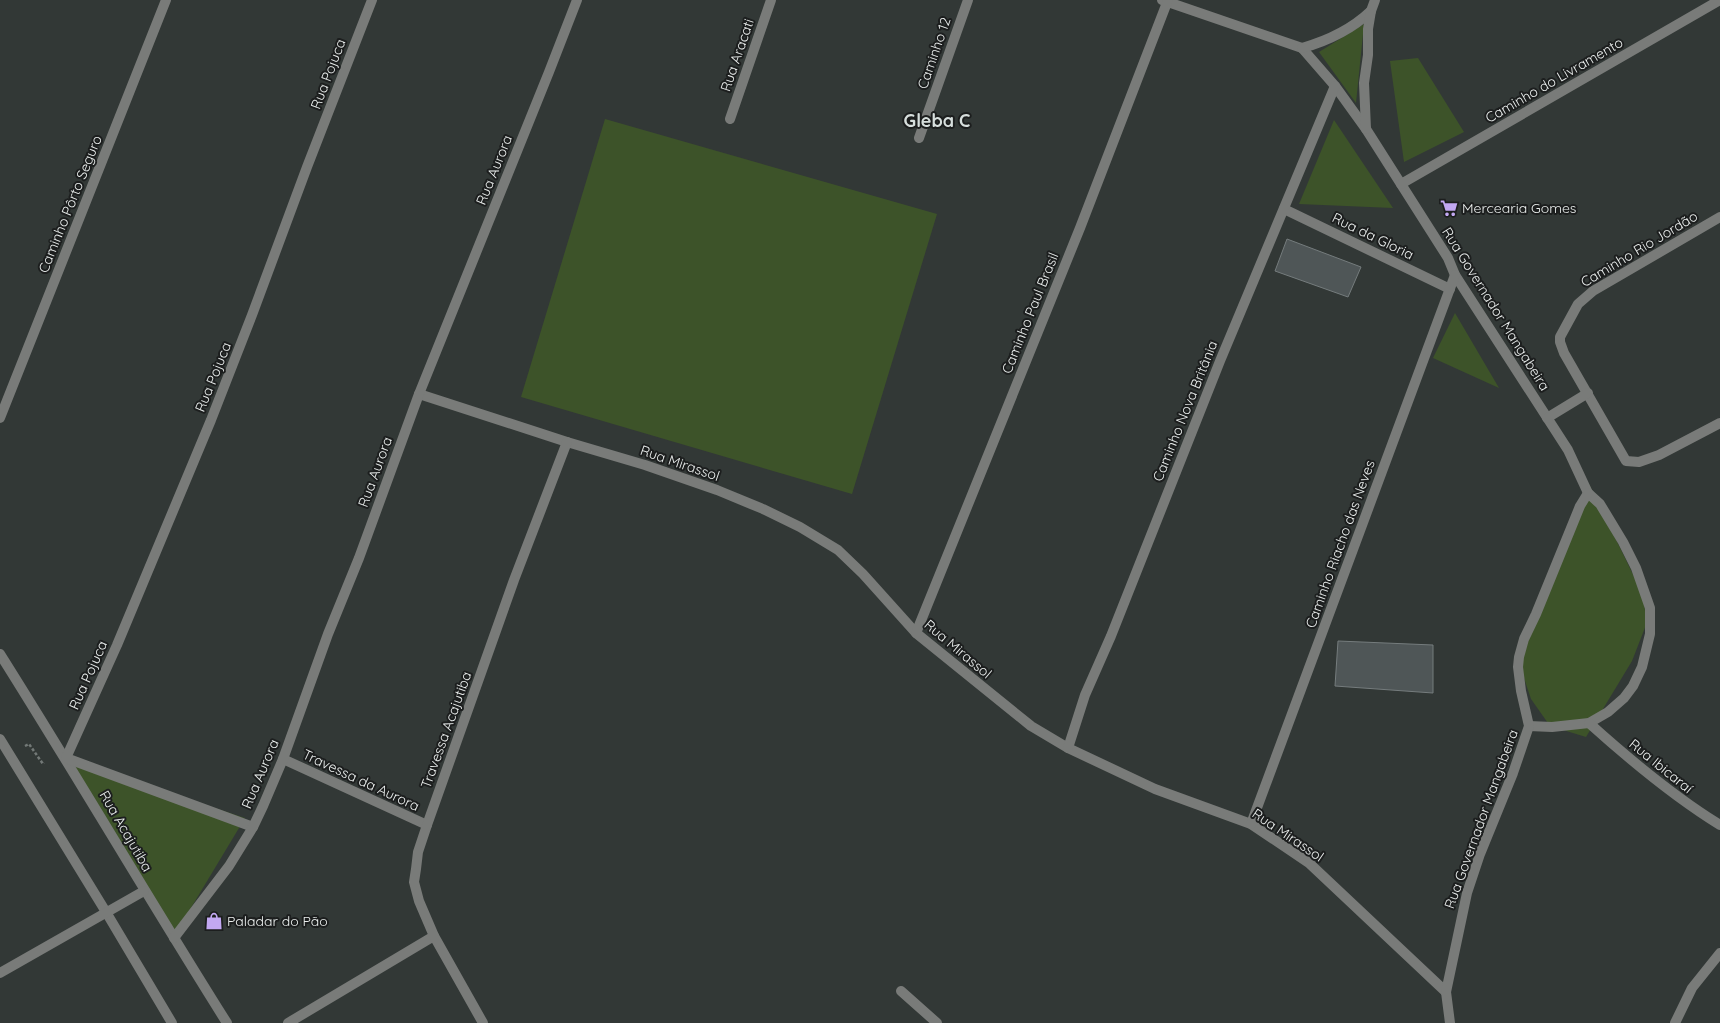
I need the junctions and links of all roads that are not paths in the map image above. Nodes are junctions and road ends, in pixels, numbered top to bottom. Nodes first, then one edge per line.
1 (166, 0) edge
2 (372, 0) edge
3 (577, 0) edge
4 (771, 0) edge
5 (968, 0) edge
6 (1375, 0) edge
7 (1720, 0) edge
8 (1166, 1) edge
9 (1371, 11) junction
10 (1302, 48) junction
11 (1335, 86) junction
12 (730, 119) dead end
13 (1366, 129) junction
14 (919, 138) dead end
15 (1401, 184) junction
16 (1284, 209) junction
17 (1720, 217) edge
18 (1455, 274) junction
19 (1450, 289) junction
20 (1588, 393) junction
21 (419, 394) junction
22 (0, 418) edge
23 (1547, 418) junction
24 (1720, 423) edge
25 (567, 442) junction
26 (1588, 493) junction
27 (916, 633) junction
28 (0, 654) edge
29 (1589, 723) junction
30 (1529, 726) junction
31 (0, 739) edge
32 (1068, 748) junction
33 (63, 754) junction
34 (283, 759) junction
35 (1251, 824) junction
36 (427, 825) junction
37 (1720, 825) edge
38 (253, 827) junction
39 (144, 891) junction
40 (106, 912) junction
41 (434, 936) junction
42 (174, 938) junction
43 (1720, 953) edge
44 (0, 973) edge
45 (900, 990) dead end
46 (1446, 992) junction
47 (172, 1023) edge
48 (227, 1023) edge
49 (288, 1023) edge
50 (484, 1023) edge
51 (937, 1023) edge
52 (1450, 1023) edge
53 (1675, 1023) edge

1 - 22 street, Caminho Pôrto Seguro
2 - 33 street, Rua Pojuca
3 - 21 street, Rua Aurora
4 - 12 street, Rua Aracati
5 - 14 street, Caminho 12
6 - 9 street
7 - 15 street, Caminho do Livramento
8 - 10 street
8 - 27 street, Caminho Paul Brasil
9 - 10 street
9 - 13 street
10 - 11 street, Rua Governador Mangabeira
11 - 13 street, Rua Governador Mangabeira
11 - 16 street, Caminho Nova Britânia
13 - 15 street, Rua Governador Mangabeira
15 - 18 street, Rua Governador Mangabeira
16 - 19 street, Rua da Gloria
16 - 32 street, Caminho Nova Britânia
17 - 20 street, Caminho Rio Jordão
18 - 19 street, Caminho Riacho das Neves
18 - 23 street, Rua Governador Mangabeira
19 - 35 street, Caminho Riacho das Neves
20 - 23 street
20 - 24 street
21 - 25 street, Rua Mirassol
21 - 34 street, Rua Aurora
23 - 26 street, Rua Governador Mangabeira
25 - 27 street, Rua Mirassol
25 - 36 street, Travessa Acajutiba
26 - 29 street, Rua Governador Mangabeira
26 - 30 street, Rua Governador Mangabeira
27 - 32 street, Rua Mirassol
28 - 33 street, Rua Acajutiba
29 - 30 street, Rua Governador Mangabeira
29 - 37 street, Rua Ibicaraí
30 - 46 street, Rua Governador Mangabeira
31 - 40 street
32 - 35 street, Rua Mirassol
33 - 38 street
33 - 39 street, Rua Acajutiba
34 - 36 street, Travessa da Aurora
34 - 38 street, Rua Aurora
35 - 46 street, Rua Mirassol
36 - 41 street, Travessa Acajutiba
38 - 42 street, Rua Aurora
39 - 40 street
39 - 42 street, Rua Acajutiba
40 - 44 street
40 - 47 street
41 - 49 street
41 - 50 street, Travessa Acajutiba
42 - 48 street, Rua Acajutiba
43 - 53 street
45 - 51 street
46 - 52 street, Rua Governador Mangabeira

